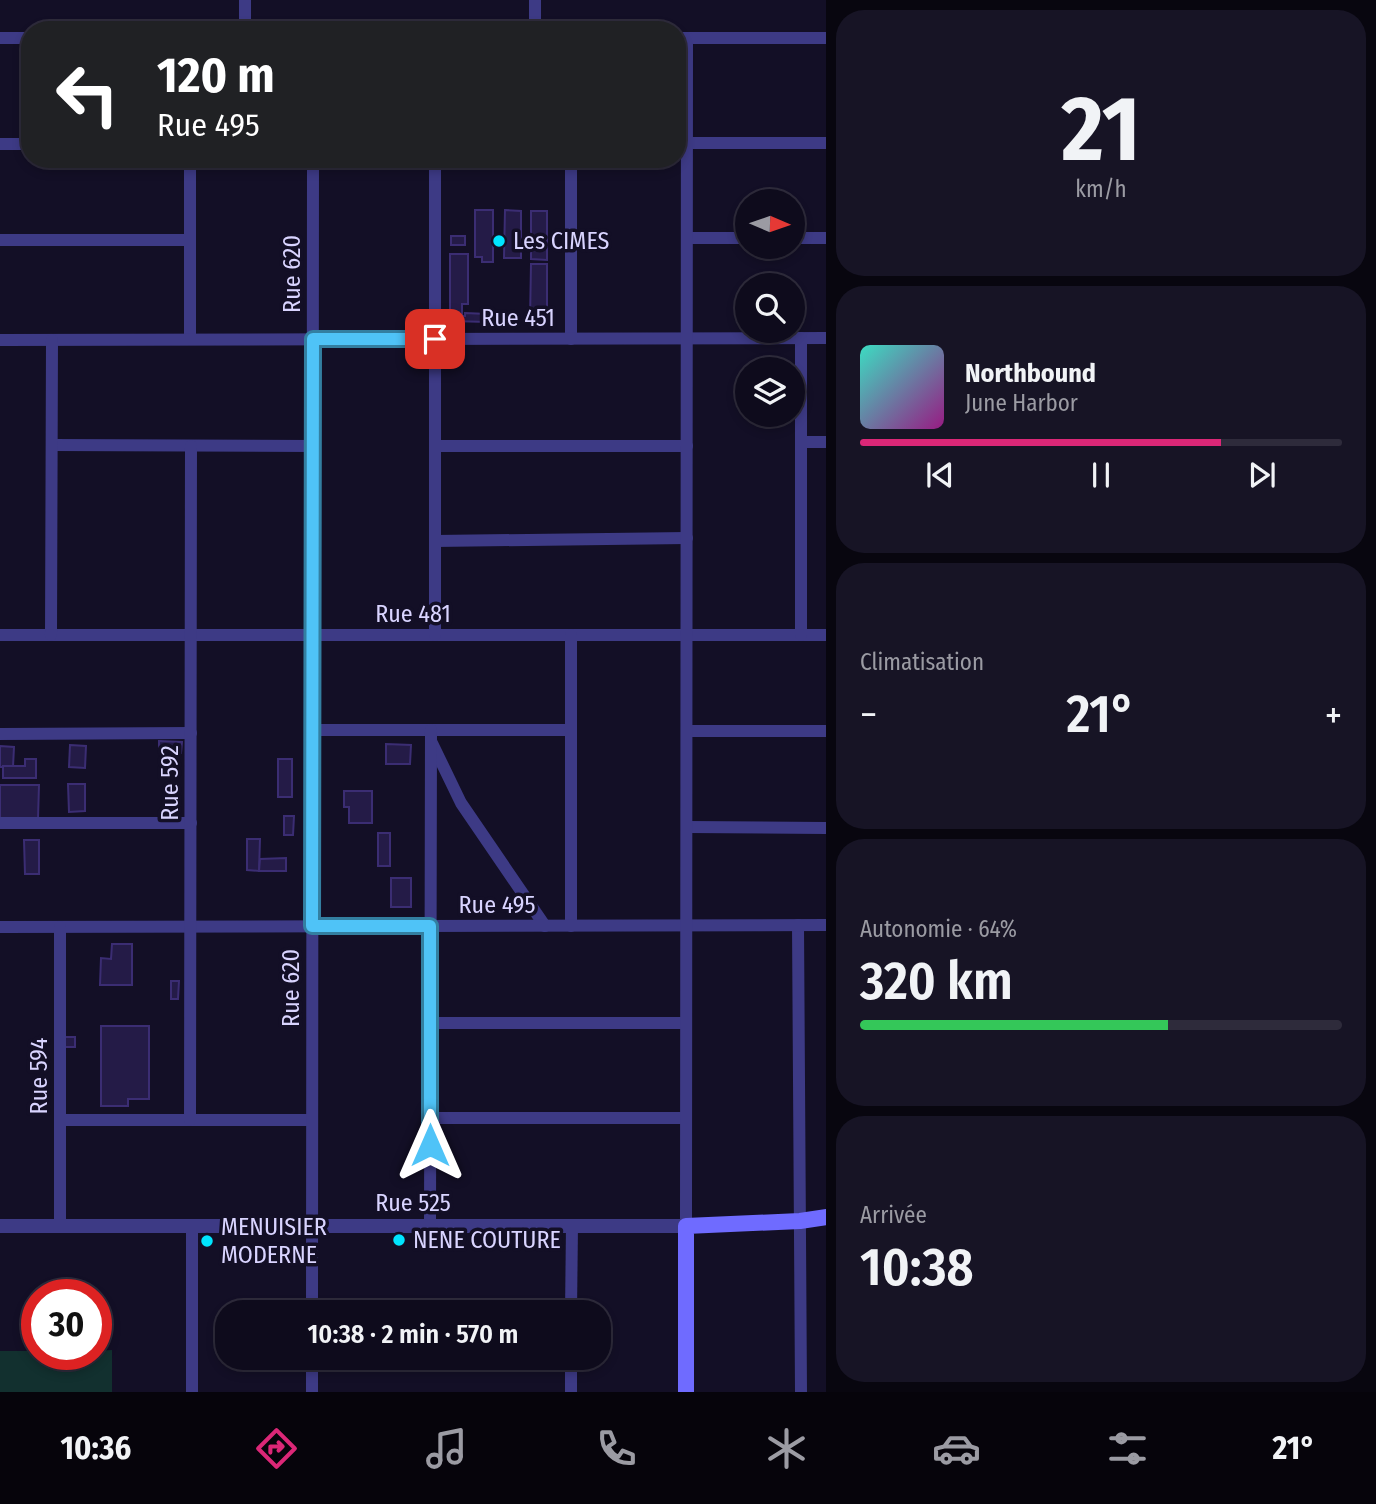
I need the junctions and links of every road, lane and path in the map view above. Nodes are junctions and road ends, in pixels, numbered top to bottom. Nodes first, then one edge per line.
1 (245, 0) edge
2 (535, 0) edge
3 (245, 21) edge
4 (535, 21) edge
5 (0, 38) edge
6 (21, 38) edge
7 (686, 38) edge
8 (826, 38) edge
9 (686, 122) edge
10 (687, 143) junction
11 (826, 143) edge
12 (0, 144) edge
13 (21, 144) edge
14 (190, 168) edge
15 (313, 168) edge
16 (435, 168) edge
17 (571, 168) edge
18 (687, 238) junction
19 (735, 238) edge
20 (805, 238) edge
21 (826, 238) edge
22 (0, 240) edge
23 (190, 240) junction
24 (687, 338) junction
25 (735, 338) edge
26 (805, 338) edge
27 (826, 338) edge
28 (190, 339) junction
29 (313, 339) junction
30 (435, 339) junction
31 (571, 339) junction
32 (0, 340) edge
33 (52, 340) junction
34 (801, 343) edge
35 (801, 442) junction
36 (826, 442) edge
37 (51, 445) junction
38 (191, 446) junction
39 (313, 446) junction
40 (435, 446) junction
41 (687, 446) junction
42 (687, 538) junction
43 (435, 541) junction
44 (0, 635) edge
45 (51, 635) junction
46 (191, 635) junction
47 (313, 635) junction
48 (435, 635) junction
49 (571, 635) junction
50 (687, 635) junction
51 (801, 635) junction
52 (826, 635) edge
53 (313, 730) junction
54 (571, 730) junction
55 (687, 731) junction
56 (826, 731) edge
57 (191, 733) junction
58 (0, 734) edge
59 (431, 735) junction
60 (0, 823) edge
61 (191, 823) junction
62 (687, 827) junction
63 (826, 828) edge
64 (799, 925) junction
65 (826, 925) edge
66 (191, 926) junction
67 (312, 926) junction
68 (430, 926) junction
69 (545, 926) junction
70 (571, 926) junction
71 (687, 926) junction
72 (0, 927) edge
73 (60, 927) junction
74 (430, 1023) junction
75 (686, 1023) junction
76 (430, 1118) junction
77 (686, 1118) junction
78 (60, 1120) junction
79 (190, 1120) junction
80 (312, 1120) junction
81 (826, 1217) edge
82 (800, 1221) junction
83 (0, 1226) edge
84 (60, 1226) junction
85 (192, 1226) junction
86 (312, 1226) junction
87 (430, 1226) junction
88 (572, 1226) junction
89 (686, 1226) junction
90 (312, 1300) edge
91 (571, 1300) edge
92 (312, 1370) edge
93 (571, 1370) edge
94 (192, 1392) edge
95 (312, 1392) edge
96 (571, 1392) edge
97 (686, 1392) edge
98 (801, 1392) edge

1 - 3 street
2 - 4 street
5 - 6 street
7 - 8 street
9 - 10 street
10 - 11 street
10 - 18 street
12 - 13 street
14 - 23 street
15 - 29 street, Rue 620
16 - 30 street
17 - 31 street
18 - 19 street
18 - 24 street
20 - 21 street
22 - 23 street
23 - 28 street
24 - 25 street, Rue 451
24 - 31 street, Rue 451
24 - 41 street
26 - 27 street, Rue 451
28 - 29 street, Rue 451
28 - 33 street, Rue 451
29 - 30 street, Rue 451
29 - 39 street, Rue 620
30 - 31 street, Rue 451
30 - 40 street
32 - 33 street, Rue 451
33 - 37 street
34 - 35 street
35 - 36 street
35 - 51 street
37 - 38 street
37 - 45 street
38 - 39 street
38 - 46 street, Rue 592
39 - 47 street, Rue 620
40 - 41 street
40 - 43 street
41 - 42 street
42 - 43 street
42 - 50 street
43 - 48 street
44 - 45 street, Rue 481
45 - 46 street, Rue 481
46 - 47 street, Rue 481
46 - 57 street, Rue 592
47 - 48 street, Rue 481
47 - 53 street, Rue 620
48 - 49 street, Rue 481
49 - 50 street, Rue 481
49 - 54 street
50 - 51 street, Rue 481
50 - 55 street
51 - 52 street, Rue 481
53 - 59 street
53 - 67 street, Rue 620
54 - 59 street
54 - 70 street
55 - 56 street
55 - 62 street
57 - 58 street
57 - 61 street, Rue 592
59 - 68 street
59 - 69 street
60 - 61 street
61 - 66 street, Rue 592
62 - 63 street
62 - 71 street
64 - 65 street, Rue 495
64 - 71 street, Rue 495
64 - 82 street
66 - 67 street, Rue 495
66 - 73 street, Rue 495
66 - 79 street, Rue 592
67 - 68 street, Rue 495
67 - 80 street, Rue 620
68 - 69 street, Rue 495
68 - 74 street
69 - 70 street, Rue 495
70 - 71 street, Rue 495
71 - 75 street
72 - 73 street, Rue 495
73 - 78 street, Rue 594
74 - 75 street
74 - 76 street
75 - 77 street
76 - 77 street
76 - 87 street
77 - 89 street
78 - 79 street
78 - 84 street, Rue 594
79 - 80 street
80 - 86 street, Rue 620
81 - 82 main road, Rue 525
82 - 89 main road, Rue 525
82 - 98 street
83 - 84 street, Rue 525
84 - 85 street, Rue 525
85 - 86 street, Rue 525
85 - 94 street
86 - 87 street, Rue 525
86 - 90 street, Rue 620
87 - 88 street, Rue 525
88 - 89 street, Rue 525
88 - 91 street
89 - 97 main road
92 - 95 street
93 - 96 street

